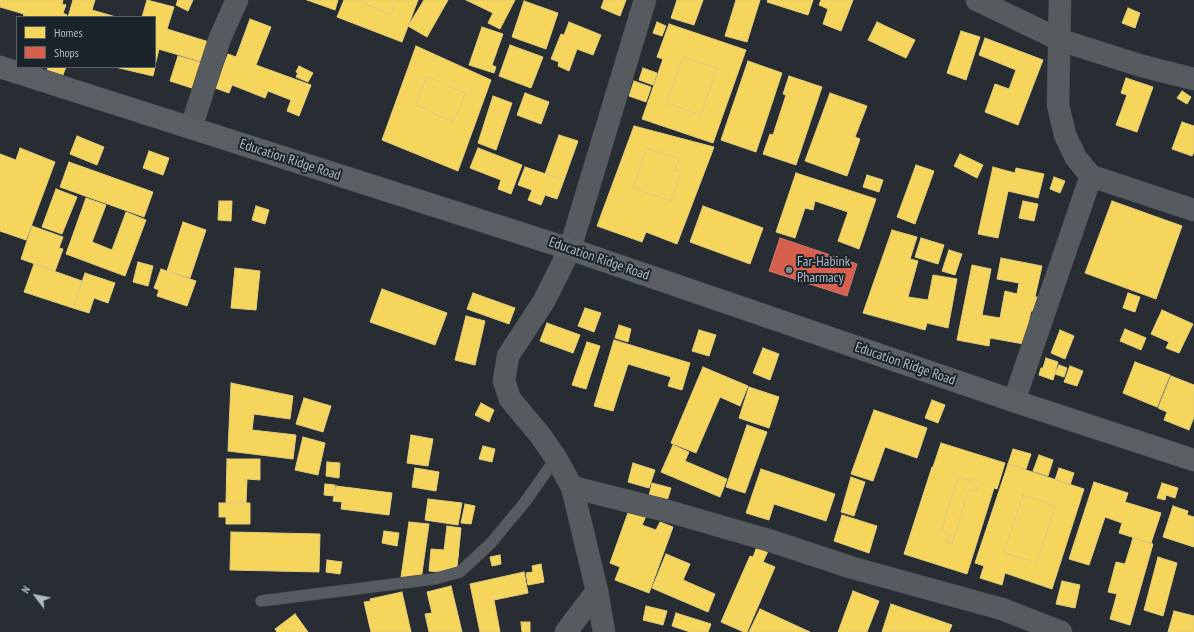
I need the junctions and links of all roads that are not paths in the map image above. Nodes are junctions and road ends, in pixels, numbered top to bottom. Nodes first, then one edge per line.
1 (237, 0) edge
2 (645, 0) edge
3 (977, 0) edge
4 (1060, 0) edge
5 (1060, 40) junction
6 (0, 67) edge
7 (1194, 79) edge
8 (191, 128) junction
9 (1092, 176) junction
10 (1194, 210) edge
11 (570, 249) junction
12 (1014, 401) junction
13 (556, 458) junction
14 (1194, 460) edge
15 (572, 487) junction
16 (597, 592) junction
17 (260, 601) dead end
18 (566, 632) edge
19 (604, 632) edge
20 (1062, 632) edge

1 - 8 street
2 - 11 street
3 - 5 street
4 - 5 street
5 - 7 street
5 - 9 street
6 - 8 main road, Education Ridge Road
8 - 11 main road, Education Ridge Road
9 - 10 street
9 - 12 street
11 - 12 main road, Education Ridge Road
11 - 13 street
12 - 14 main road, Education Ridge Road
13 - 15 street
13 - 17 lane
15 - 16 street
15 - 20 street
16 - 18 street
16 - 19 street

